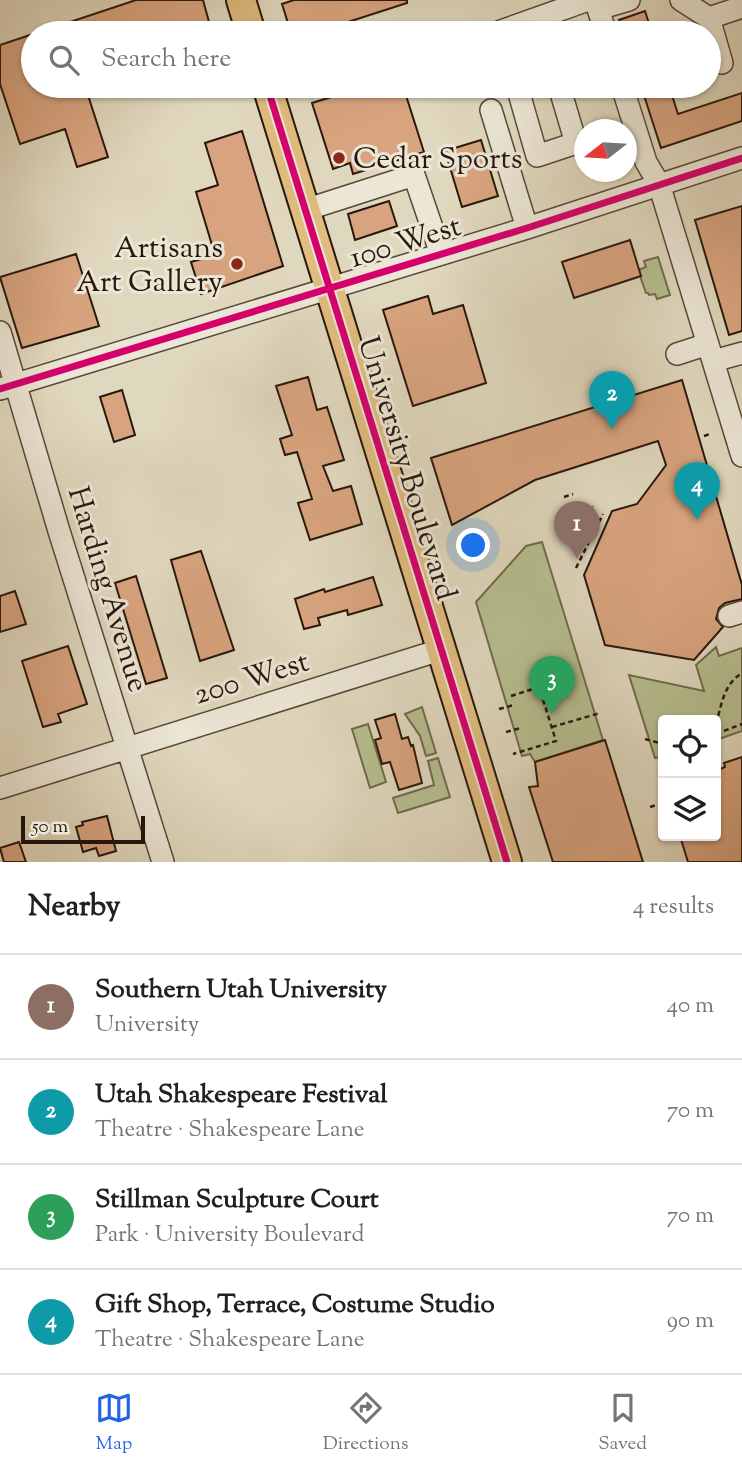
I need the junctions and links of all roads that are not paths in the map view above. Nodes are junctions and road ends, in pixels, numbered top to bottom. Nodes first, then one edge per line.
1 (241, 0) edge
2 (629, 0) edge
3 (681, 0) edge
4 (594, 3) edge
5 (742, 7) edge
6 (709, 18) junction
7 (247, 21) edge
8 (552, 21) edge
9 (601, 21) edge
10 (710, 21) edge
11 (271, 98) edge
12 (520, 98) edge
13 (563, 98) edge
14 (626, 98) edge
15 (491, 110) dead end
16 (742, 158) edge
17 (659, 184) junction
18 (305, 210) junction
19 (527, 228) junction
20 (441, 254) junction
21 (329, 288) junction
22 (0, 332) edge
23 (710, 353) junction
24 (742, 353) edge
25 (677, 354) dead end
26 (8, 386) edge
27 (742, 456) edge
28 (440, 650) junction
29 (127, 748) junction
30 (0, 788) edge
31 (505, 861) edge
32 (163, 862) edge

1 - 7 main road
2 - 4 street
3 - 6 street
4 - 8 street
4 - 9 street
5 - 6 street
6 - 10 street
11 - 18 main road, University Boulevard
12 - 13 street
14 - 17 street
15 - 19 street
16 - 17 street, 100 West
17 - 19 street, 100 West
17 - 23 street
18 - 20 street
18 - 21 main road, University Boulevard
19 - 20 street, 100 West
20 - 21 street, 100 West
21 - 26 street, 100 West
21 - 28 main road, University Boulevard
22 - 26 street, Harding Avenue
23 - 24 street
23 - 25 street
23 - 27 street
26 - 29 street, Harding Avenue
28 - 29 street, 200 West
28 - 31 main road, University Boulevard
29 - 30 street, 200 West
29 - 32 street, Harding Avenue

